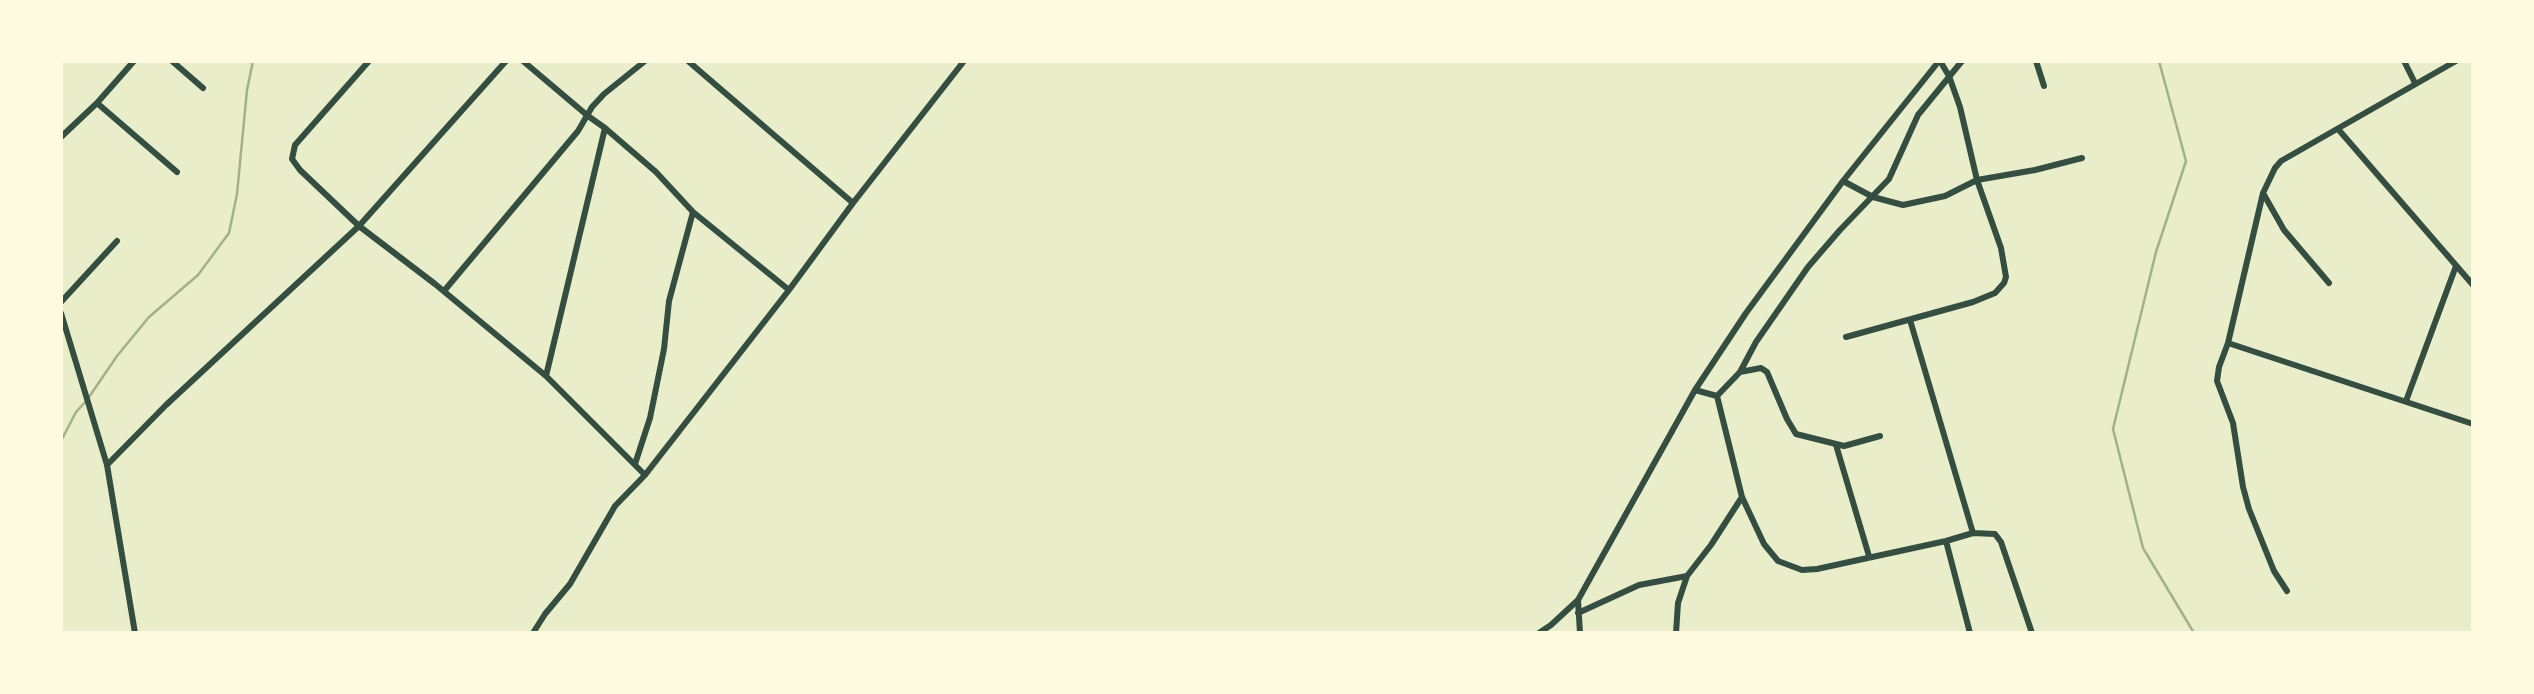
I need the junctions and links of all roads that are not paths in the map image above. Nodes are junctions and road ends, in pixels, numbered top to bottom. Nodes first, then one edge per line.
1 (134, 61) edge
2 (172, 61) edge
3 (369, 61) edge
4 (506, 61) edge
5 (523, 61) edge
6 (645, 61) edge
7 (688, 61) edge
8 (964, 61) edge
9 (1940, 61) edge
10 (1962, 61) edge
11 (2036, 61) edge
12 (2404, 61) edge
13 (2456, 61) edge
14 (1949, 76) junction
15 (2416, 83) junction
16 (2044, 86) dead end
17 (203, 88) dead end
18 (97, 103) junction
19 (588, 116) junction
20 (605, 128) junction
21 (2338, 129) junction
22 (61, 137) edge
23 (2082, 158) dead end
24 (177, 172) dead end
25 (1978, 180) junction
26 (1843, 181) junction
27 (2263, 193) junction
28 (1873, 197) junction
29 (853, 202) junction
30 (693, 212) junction
31 (359, 226) junction
32 (117, 241) dead end
33 (2456, 266) junction
34 (2329, 283) dead end
35 (2473, 285) edge
36 (789, 290) junction
37 (444, 291) junction
38 (61, 302) edge
39 (61, 313) edge
40 (1910, 320) junction
41 (1846, 337) dead end
42 (2228, 343) junction
43 (1740, 372) junction
44 (546, 376) junction
45 (1695, 390) junction
46 (1717, 396) junction
47 (2406, 401) junction
48 (2473, 424) edge
49 (1880, 436) dead end
50 (1836, 445) junction
51 (635, 464) junction
52 (107, 465) junction
53 (645, 475) junction
54 (1742, 497) junction
55 (1973, 533) junction
56 (1946, 541) junction
57 (1869, 556) junction
58 (1687, 576) junction
59 (2287, 591) dead end
60 (1578, 600) junction
61 (1578, 613) junction
62 (135, 633) edge
63 (533, 633) edge
64 (1539, 633) edge
65 (1580, 633) edge
66 (1676, 633) edge
67 (1970, 633) edge
68 (2032, 633) edge

1 - 18 street
2 - 17 street
3 - 31 street
4 - 31 street
5 - 19 street
6 - 19 street
7 - 29 street
8 - 29 street
9 - 14 street
9 - 26 street
10 - 14 street
11 - 16 street
12 - 15 street
13 - 15 street
14 - 25 street
14 - 28 street
15 - 21 street
18 - 22 street
18 - 24 street
19 - 20 street
19 - 37 street
20 - 30 street
20 - 44 street
21 - 27 street
21 - 33 street
23 - 25 street
25 - 28 street
25 - 40 street
26 - 28 street
26 - 45 street
27 - 34 street
27 - 42 street
28 - 43 street
29 - 36 street
30 - 36 street
30 - 51 street
31 - 37 street
31 - 52 street
32 - 38 street
33 - 35 street
33 - 47 street
36 - 53 street
37 - 44 street
39 - 52 street
40 - 41 street
40 - 55 street
42 - 47 street
42 - 59 street
43 - 46 street
43 - 50 street
44 - 51 street
45 - 46 street
45 - 60 street
46 - 54 street
47 - 48 street
49 - 50 street
50 - 57 street
51 - 53 street
52 - 62 street
53 - 63 street
54 - 57 street
54 - 58 street
55 - 56 street
55 - 68 street
56 - 57 street
56 - 67 street
58 - 61 street
58 - 66 street
60 - 61 street
60 - 64 street
61 - 65 street

